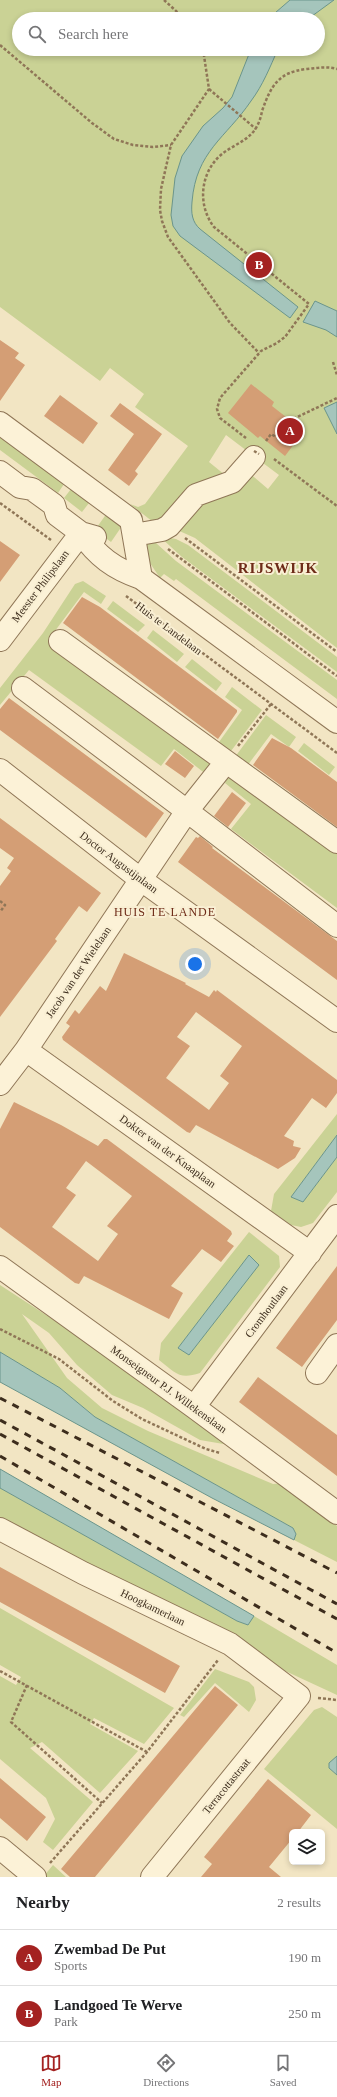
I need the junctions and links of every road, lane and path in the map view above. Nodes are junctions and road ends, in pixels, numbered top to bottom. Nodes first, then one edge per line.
1 (164, 0) edge
2 (177, 12) edge
3 (0, 45) edge
4 (12, 55) edge
5 (13, 56) edge
6 (204, 56) edge
7 (336, 68) edge
8 (209, 89) junction
9 (256, 129) junction
10 (171, 145) junction
11 (259, 353) junction
12 (333, 362) dead end
13 (337, 375) edge
14 (337, 398) edge
15 (0, 423) edge
16 (259, 450) junction
17 (0, 472) edge
18 (0, 503) edge
19 (337, 506) edge
20 (81, 532) junction
21 (148, 532) junction
22 (66, 552) junction
23 (141, 578) junction
24 (122, 592) dead end
25 (0, 640) edge
26 (60, 641) dead end
27 (337, 652) edge
28 (337, 676) edge
29 (23, 688) dead end
30 (271, 704) junction
31 (337, 722) edge
32 (337, 752) edge
33 (226, 762) junction
34 (0, 770) edge
35 (188, 811) junction
36 (337, 842) edge
37 (140, 879) junction
38 (0, 901) edge
39 (0, 912) edge
40 (337, 926) edge
41 (336, 1019) edge
42 (26, 1050) junction
43 (0, 1084) edge
44 (337, 1216) edge
45 (310, 1253) junction
46 (0, 1268) edge
47 (0, 1329) edge
48 (337, 1345) edge
49 (317, 1374) dead end
50 (194, 1407) junction
51 (228, 1455) dead end
52 (337, 1513) edge
53 (0, 1529) edge
54 (230, 1644) junction
55 (0, 1671) edge
56 (27, 1685) junction
57 (299, 1696) joint
58 (147, 1752) junction
59 (102, 1803) junction
60 (0, 1848) edge
61 (41, 1872) edge
62 (152, 1877) edge

1 - 2 path
3 - 4 path
5 - 10 path
6 - 8 path
7 - 9 path
8 - 9 path
8 - 10 path
9 - 11 path
10 - 11 path
11 - 16 path
12 - 13 path
14 - 16 path
15 - 21 street
16 - 19 path
16 - 21 street
17 - 20 street
18 - 22 path
20 - 22 street, Meester Philipslaan
20 - 23 street
21 - 23 street
21 - 27 path
21 - 28 path
22 - 25 street, Meester Philipslaan
23 - 31 street
24 - 30 path, Huis te Landelaan
26 - 33 street
29 - 35 street
30 - 32 path, Huis te Landelaan
30 - 33 path
33 - 35 street, Jacob van der Wielelaan
33 - 36 street
34 - 37 street, Doctor Augustijnlaan
35 - 37 street, Jacob van der Wielelaan
35 - 40 street
37 - 41 street, Doctor Augustijnlaan
37 - 42 street, Jacob van der Wielelaan
38 - 39 path
42 - 43 street, Jacob van der Wielelaan
42 - 45 street, Dokter van der Knaaplaan
44 - 45 street, Cromhoutlaan
45 - 50 street, Cromhoutlaan
46 - 50 street, Monseigneur P.J. Willekenslaan
47 - 51 path
48 - 49 street
50 - 52 street, Monseigneur P.J. Willekenslaan
53 - 54 street, Hoogkamerlaan
54 - 57 street, Hoogkamerlaan
54 - 58 path
55 - 56 path
56 - 58 path
56 - 59 path
57 - 62 street, Terracottastraat
58 - 59 path
59 - 61 path
60 - 61 street

